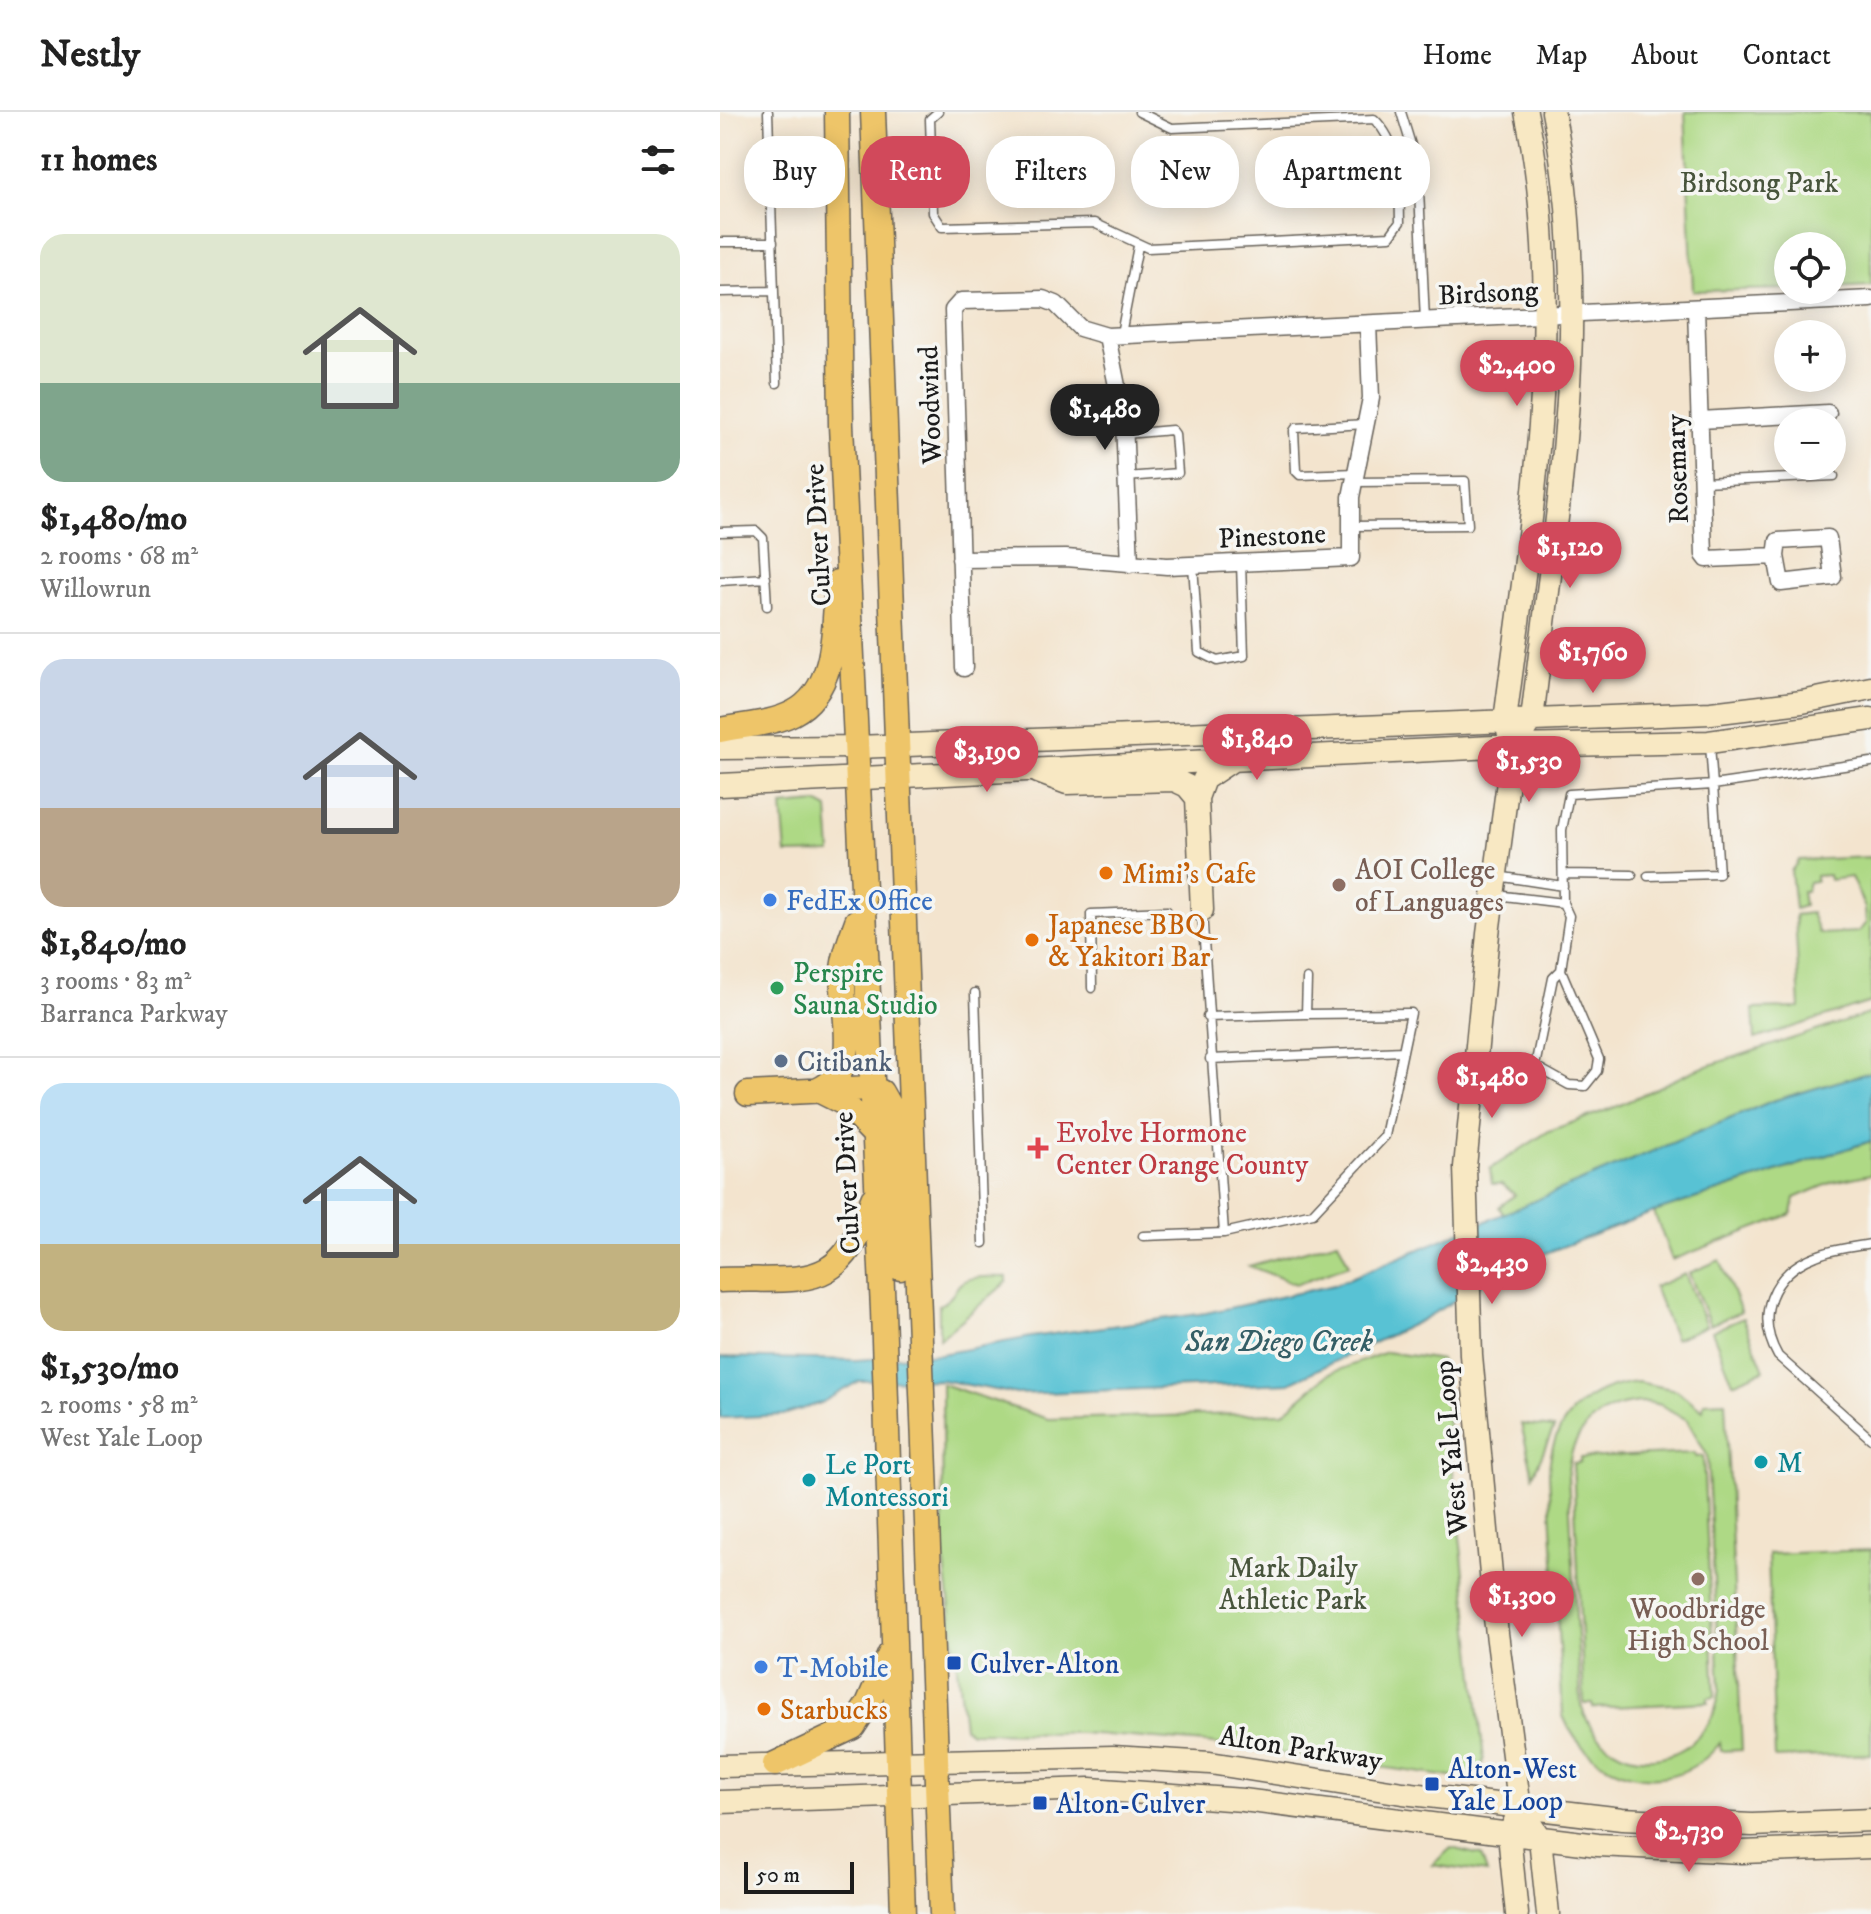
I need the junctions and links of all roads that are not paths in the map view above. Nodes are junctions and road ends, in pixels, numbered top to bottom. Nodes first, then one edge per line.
1 (768, 112) edge
2 (837, 112) edge
3 (873, 112) edge
4 (938, 112) edge
5 (1401, 112) edge
6 (1526, 112) edge
7 (1553, 112) edge
8 (1142, 113) edge
9 (720, 242) edge
10 (773, 242) junction
11 (1138, 246) junction
12 (774, 291) junction
13 (720, 292) edge
14 (1871, 299) edge
15 (1696, 308) junction
16 (1572, 314) junction
17 (1544, 316) junction
18 (1425, 322) junction
19 (1368, 324) junction
20 (1114, 335) junction
21 (777, 383) dead end
22 (1774, 416) edge
23 (1700, 420) junction
24 (1366, 424) junction
25 (1125, 434) junction
26 (1126, 477) junction
27 (1355, 477) junction
28 (1774, 479) edge
29 (1703, 482) junction
30 (845, 488) junction
31 (1351, 527) junction
32 (720, 532) edge
33 (1776, 556) dead end
34 (960, 559) junction
35 (1241, 563) junction
36 (1130, 564) junction
37 (1193, 565) junction
38 (766, 578) junction
39 (720, 581) edge
40 (767, 606) dead end
41 (964, 668) dead end
42 (1871, 688) edge
43 (1871, 719) edge
44 (1532, 720) junction
45 (1505, 721) junction
46 (720, 730) edge
47 (1709, 742) junction
48 (895, 744) junction
49 (1514, 746) junction
50 (857, 747) junction
51 (720, 748) edge
52 (1232, 761) junction
53 (1871, 762) edge
54 (1030, 769) junction
55 (897, 774) junction
56 (857, 777) junction
57 (720, 785) edge
58 (1713, 785) junction
59 (1197, 798) junction
60 (1564, 874) junction
61 (1632, 875) dead end
62 (1648, 876) dead end
63 (1495, 885) junction
64 (1563, 886) junction
65 (1563, 903) junction
66 (863, 904) junction
67 (1202, 910) joint
68 (1167, 911) dead end
69 (1561, 970) junction
70 (1307, 979) dead end
71 (1092, 988) dead end
72 (975, 993) dead end
73 (1306, 1014) junction
74 (1207, 1017) junction
75 (1403, 1051) junction
76 (1210, 1059) junction
77 (870, 1088) junction
78 (818, 1090) junction
79 (748, 1094) dead end
80 (873, 1133) junction
81 (876, 1189) junction
82 (1224, 1233) junction
83 (1143, 1236) dead end
84 (983, 1243) dead end
85 (1871, 1244) edge
86 (720, 1280) edge
87 (917, 1299) junction
88 (1871, 1439) edge
89 (891, 1652) junction
90 (935, 1760) junction
91 (896, 1761) junction
92 (775, 1764) junction
93 (720, 1766) edge
94 (937, 1793) junction
95 (897, 1794) junction
96 (720, 1802) edge
97 (1520, 1809) junction
98 (1871, 1820) edge
99 (1509, 1834) junction
100 (1540, 1838) junction
101 (1871, 1847) edge
102 (903, 1914) edge
103 (942, 1914) edge
104 (1517, 1914) edge
105 (1548, 1914) edge

1 - 10 lane
2 - 30 main road, Culver Drive
3 - 48 main road
4 - 11 lane
5 - 18 lane
6 - 17 main road, West Yale Loop
7 - 16 main road, West Yale Loop
8 - 11 lane
9 - 10 lane
10 - 12 lane
11 - 20 lane
12 - 13 lane
12 - 21 lane
14 - 15 street, Birdsong
15 - 16 street, Birdsong
15 - 23 street, Rosemary
16 - 17 street, Birdsong
16 - 44 main road, West Yale Loop
17 - 18 street, Birdsong
17 - 45 main road, West Yale Loop
18 - 19 street, Birdsong
19 - 20 street, Birdsong
19 - 24 street, Pinestone
20 - 25 street
20 - 34 street, Woodwind
22 - 23 street
23 - 29 street, Rosemary
24 - 27 street, Pinestone
24 - 27 lane
25 - 26 street
25 - 26 lane
26 - 36 street
27 - 31 street, Pinestone
27 - 31 lane
28 - 29 lane
29 - 33 street, Rosemary
30 - 46 main road
30 - 50 main road, Culver Drive
31 - 35 street, Pinestone
32 - 38 lane
34 - 36 street, Pinestone
34 - 41 street, Woodwind
35 - 37 street, Pinestone
35 - 37 lane
36 - 37 street, Pinestone
38 - 39 lane
38 - 40 lane
42 - 44 main road
43 - 47 main road
44 - 45 main road
44 - 49 main road, West Yale Loop
45 - 48 main road
45 - 49 main road, West Yale Loop
47 - 49 main road
47 - 58 lane
48 - 50 main road
48 - 55 main road
49 - 52 main road
49 - 63 main road, West Yale Loop
50 - 51 main road
50 - 56 main road, Culver Drive
52 - 54 main road
52 - 59 main road
53 - 58 lane
54 - 55 main road
54 - 59 main road
55 - 56 main road
55 - 87 main road
56 - 57 main road
56 - 66 main road, Culver Drive
58 - 60 lane
58 - 62 lane
59 - 67 main road
60 - 61 lane
60 - 64 lane
63 - 64 lane
63 - 65 lane
63 - 97 main road, West Yale Loop
64 - 65 lane
65 - 69 lane
66 - 77 main road, Culver Drive
66 - 78 main road
67 - 74 lane
68 - 71 lane
69 - 69 lane
70 - 73 lane
72 - 84 lane
73 - 74 lane
73 - 75 lane
74 - 76 lane
75 - 76 lane
75 - 82 lane
76 - 82 lane
77 - 78 main road
77 - 80 main road, Culver Drive
77 - 87 main road
78 - 79 main road
78 - 80 main road
80 - 81 main road, Culver Drive
81 - 86 main road
81 - 89 main road, Culver Drive
82 - 83 lane
85 - 88 lane
87 - 90 main road
89 - 91 main road, Culver Drive
89 - 92 main road
90 - 91 main road, Alton Parkway
90 - 94 main road
90 - 97 main road, Alton Parkway
91 - 92 main road, Alton Parkway
91 - 95 main road, Culver Drive
92 - 93 main road, Alton Parkway
94 - 95 main road, Alton Parkway
94 - 99 main road, Alton Parkway
94 - 103 main road
95 - 96 main road, Alton Parkway
95 - 102 main road, Culver Drive
97 - 98 main road, Alton Parkway
97 - 99 main road
97 - 100 main road, West Yale Loop
99 - 100 main road, Alton Parkway
99 - 104 main road
100 - 101 main road, Alton Parkway
100 - 105 main road, West Yale Loop

